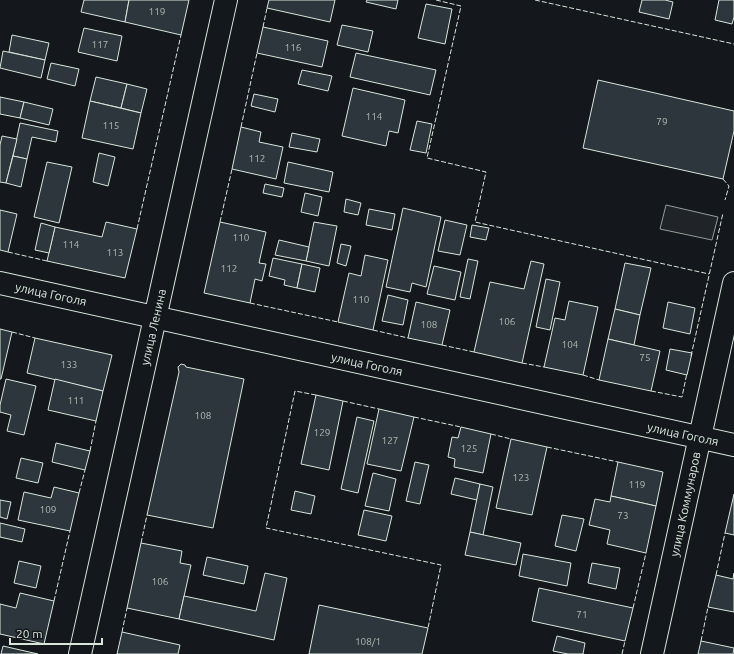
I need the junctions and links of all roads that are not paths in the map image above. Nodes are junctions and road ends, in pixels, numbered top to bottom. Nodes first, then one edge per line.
1 (226, 0) edge
2 (0, 283) edge
3 (734, 283) edge
4 (155, 317) junction
5 (700, 438) junction
6 (734, 445) edge
7 (80, 654) edge
8 (652, 654) edge

1 - 4 street, улица Ленина
2 - 4 street, улица Гоголя
3 - 5 street, улица Коммунаров
4 - 5 street, улица Гоголя
4 - 7 street, улица Ленина
5 - 6 street, улица Гоголя
5 - 8 street, улица Коммунаров

